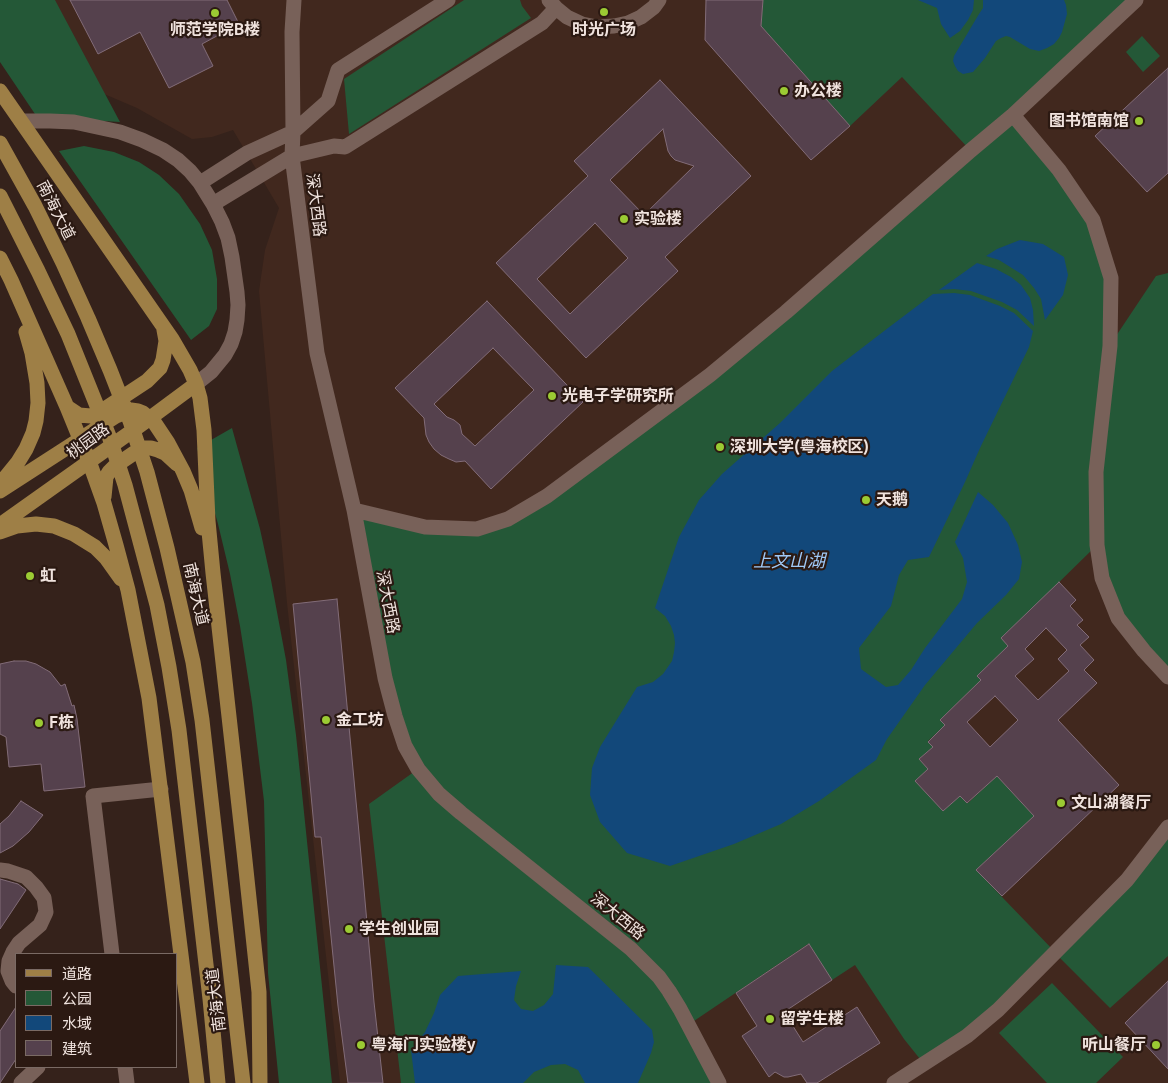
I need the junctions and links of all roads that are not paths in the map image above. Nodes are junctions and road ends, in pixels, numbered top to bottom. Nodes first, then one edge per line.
1 (294, 0) edge
2 (448, 0) edge
3 (659, 0) edge
4 (1136, 0) edge
5 (552, 4) edge
6 (0, 91) edge
7 (1013, 115) junction
8 (20, 121) junction
9 (293, 132) junction
10 (0, 143) edge
11 (292, 156) junction
12 (200, 182) junction
13 (0, 196) edge
14 (213, 204) junction
15 (0, 258) edge
16 (11, 280) junction
17 (162, 324) junction
18 (196, 384) junction
19 (67, 407) junction
20 (143, 418) junction
21 (86, 436) junction
22 (94, 458) junction
23 (183, 471) junction
24 (0, 484) edge
25 (0, 491) edge
26 (104, 503) junction
27 (354, 510) junction
28 (0, 525) edge
29 (0, 532) edge
30 (213, 573) junction
31 (128, 590) junction
32 (1168, 677) edge
33 (161, 789) junction
34 (1168, 827) edge
35 (0, 870) edge
36 (112, 953) edge
37 (15, 985) edge
38 (37, 1068) edge
39 (125, 1068) edge
40 (21, 1083) edge
41 (127, 1083) edge
42 (197, 1083) edge
43 (218, 1083) edge
44 (244, 1083) edge
45 (260, 1083) edge
46 (719, 1083) edge
47 (894, 1083) edge

1 - 9 street, 深大西路
2 - 9 street
3 - 5 street
4 - 7 street
5 - 11 street
6 - 8 main road
7 - 27 street
7 - 32 street
8 - 12 street
8 - 17 main road
9 - 11 street, 深大西路
9 - 12 street
10 - 44 main road, 南海大道
11 - 14 street
11 - 27 street, 深大西路
12 - 14 street
13 - 43 main road, 南海大道
14 - 18 street
15 - 16 main road
16 - 19 main road
16 - 24 main road
17 - 18 main road
17 - 19 main road
18 - 20 main road, 桃园路
18 - 30 main road
19 - 21 main road
20 - 21 main road, 桃园路
20 - 22 main road, 桃园路
20 - 23 main road
21 - 22 main road
21 - 25 main road, 桃园路
22 - 26 main road
22 - 28 main road, 桃园路
23 - 26 main road
23 - 30 main road
26 - 31 main road
27 - 46 street, 深大西路
29 - 31 main road
30 - 45 main road
31 - 33 main road
33 - 36 street
33 - 42 main road
34 - 47 street
35 - 37 street
38 - 40 street
39 - 41 street

